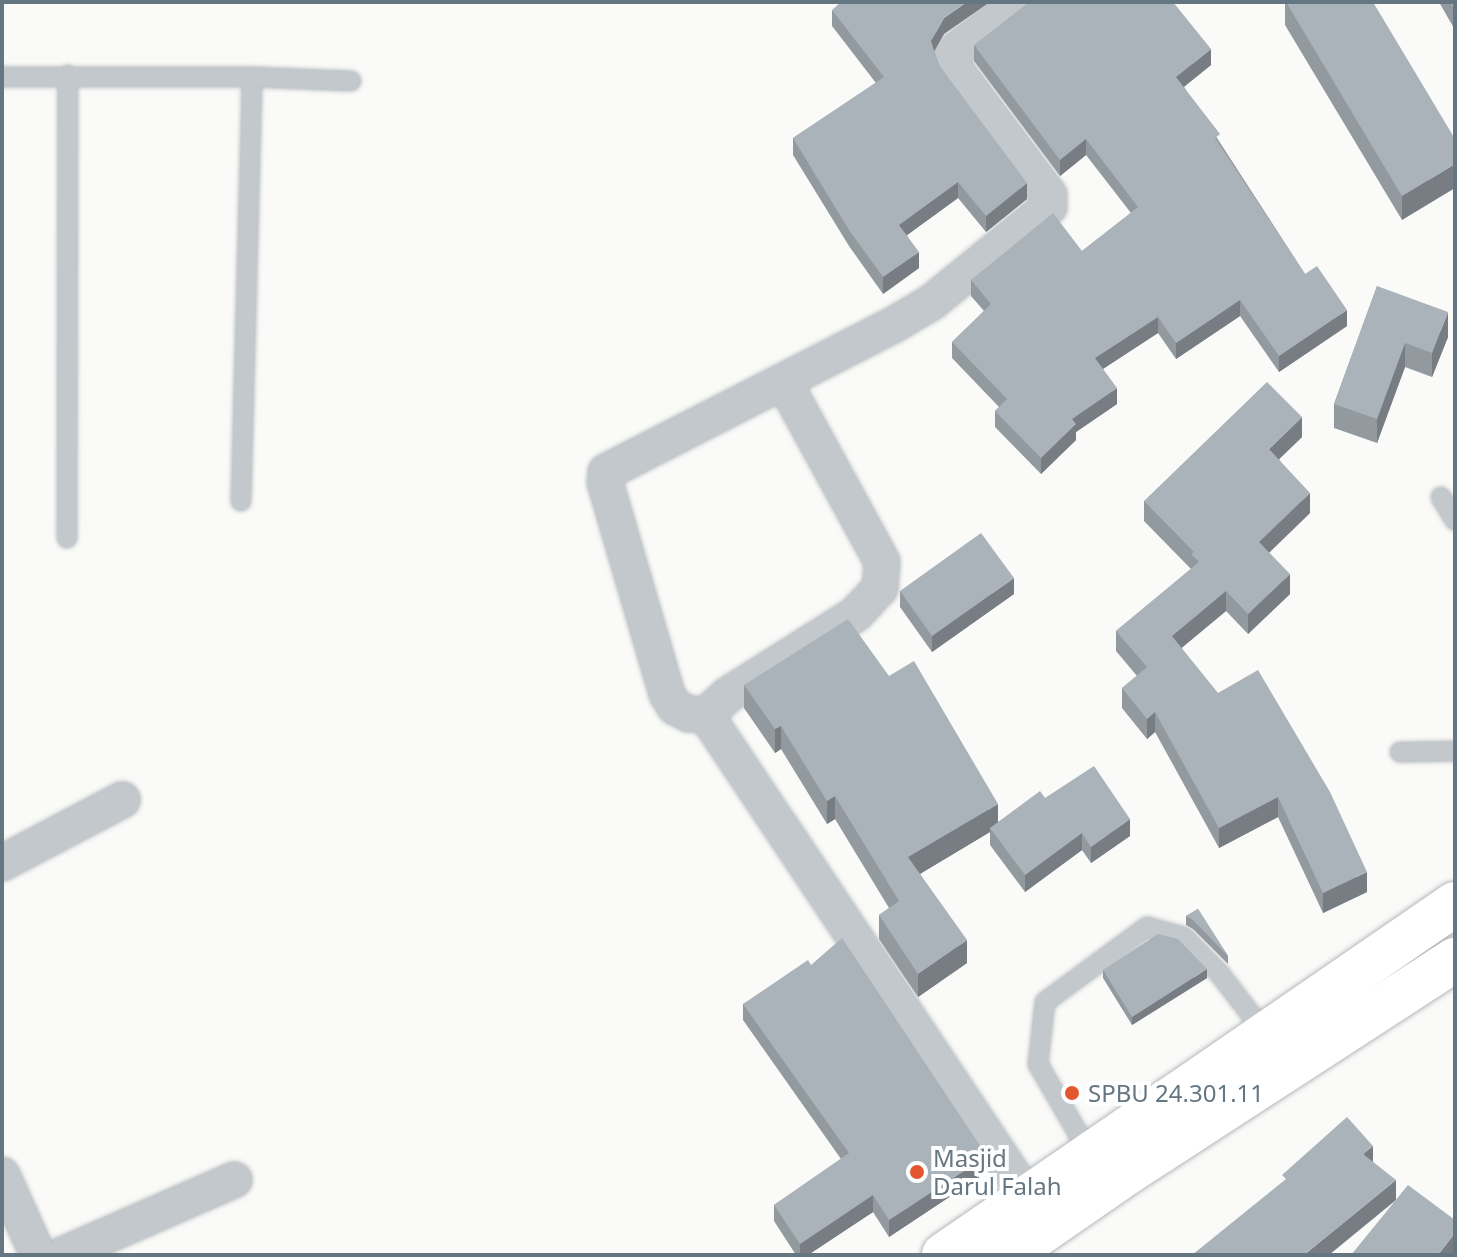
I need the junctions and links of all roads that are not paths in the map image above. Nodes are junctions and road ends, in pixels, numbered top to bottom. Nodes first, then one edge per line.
1 (1020, 2) edge
2 (68, 75) junction
3 (2, 77) edge
4 (252, 77) junction
5 (351, 81) dead end
6 (784, 382) junction
7 (1441, 497) dead end
8 (241, 501) dead end
9 (1455, 520) edge
10 (67, 538) dead end
11 (706, 715) junction
12 (1455, 751) edge
13 (1400, 752) dead end
14 (122, 800) dead end
15 (2, 863) edge
16 (1455, 904) edge
17 (1455, 960) edge
18 (1267, 1035) junction
19 (1091, 1157) junction
20 (2, 1175) edge
21 (234, 1180) dead end
22 (1039, 1213) junction
23 (38, 1255) edge
24 (62, 1255) edge
25 (944, 1255) edge
26 (1008, 1255) edge

1 - 6 street
2 - 3 lane
2 - 4 lane
2 - 10 lane
4 - 5 lane
4 - 8 lane
6 - 11 street
6 - 11 street
7 - 9 lane
11 - 22 street
12 - 13 lane
14 - 15 street
16 - 18 highway
17 - 22 highway
18 - 19 highway
18 - 19 lane
19 - 22 highway
20 - 23 street
21 - 24 street
22 - 25 highway
22 - 26 highway

